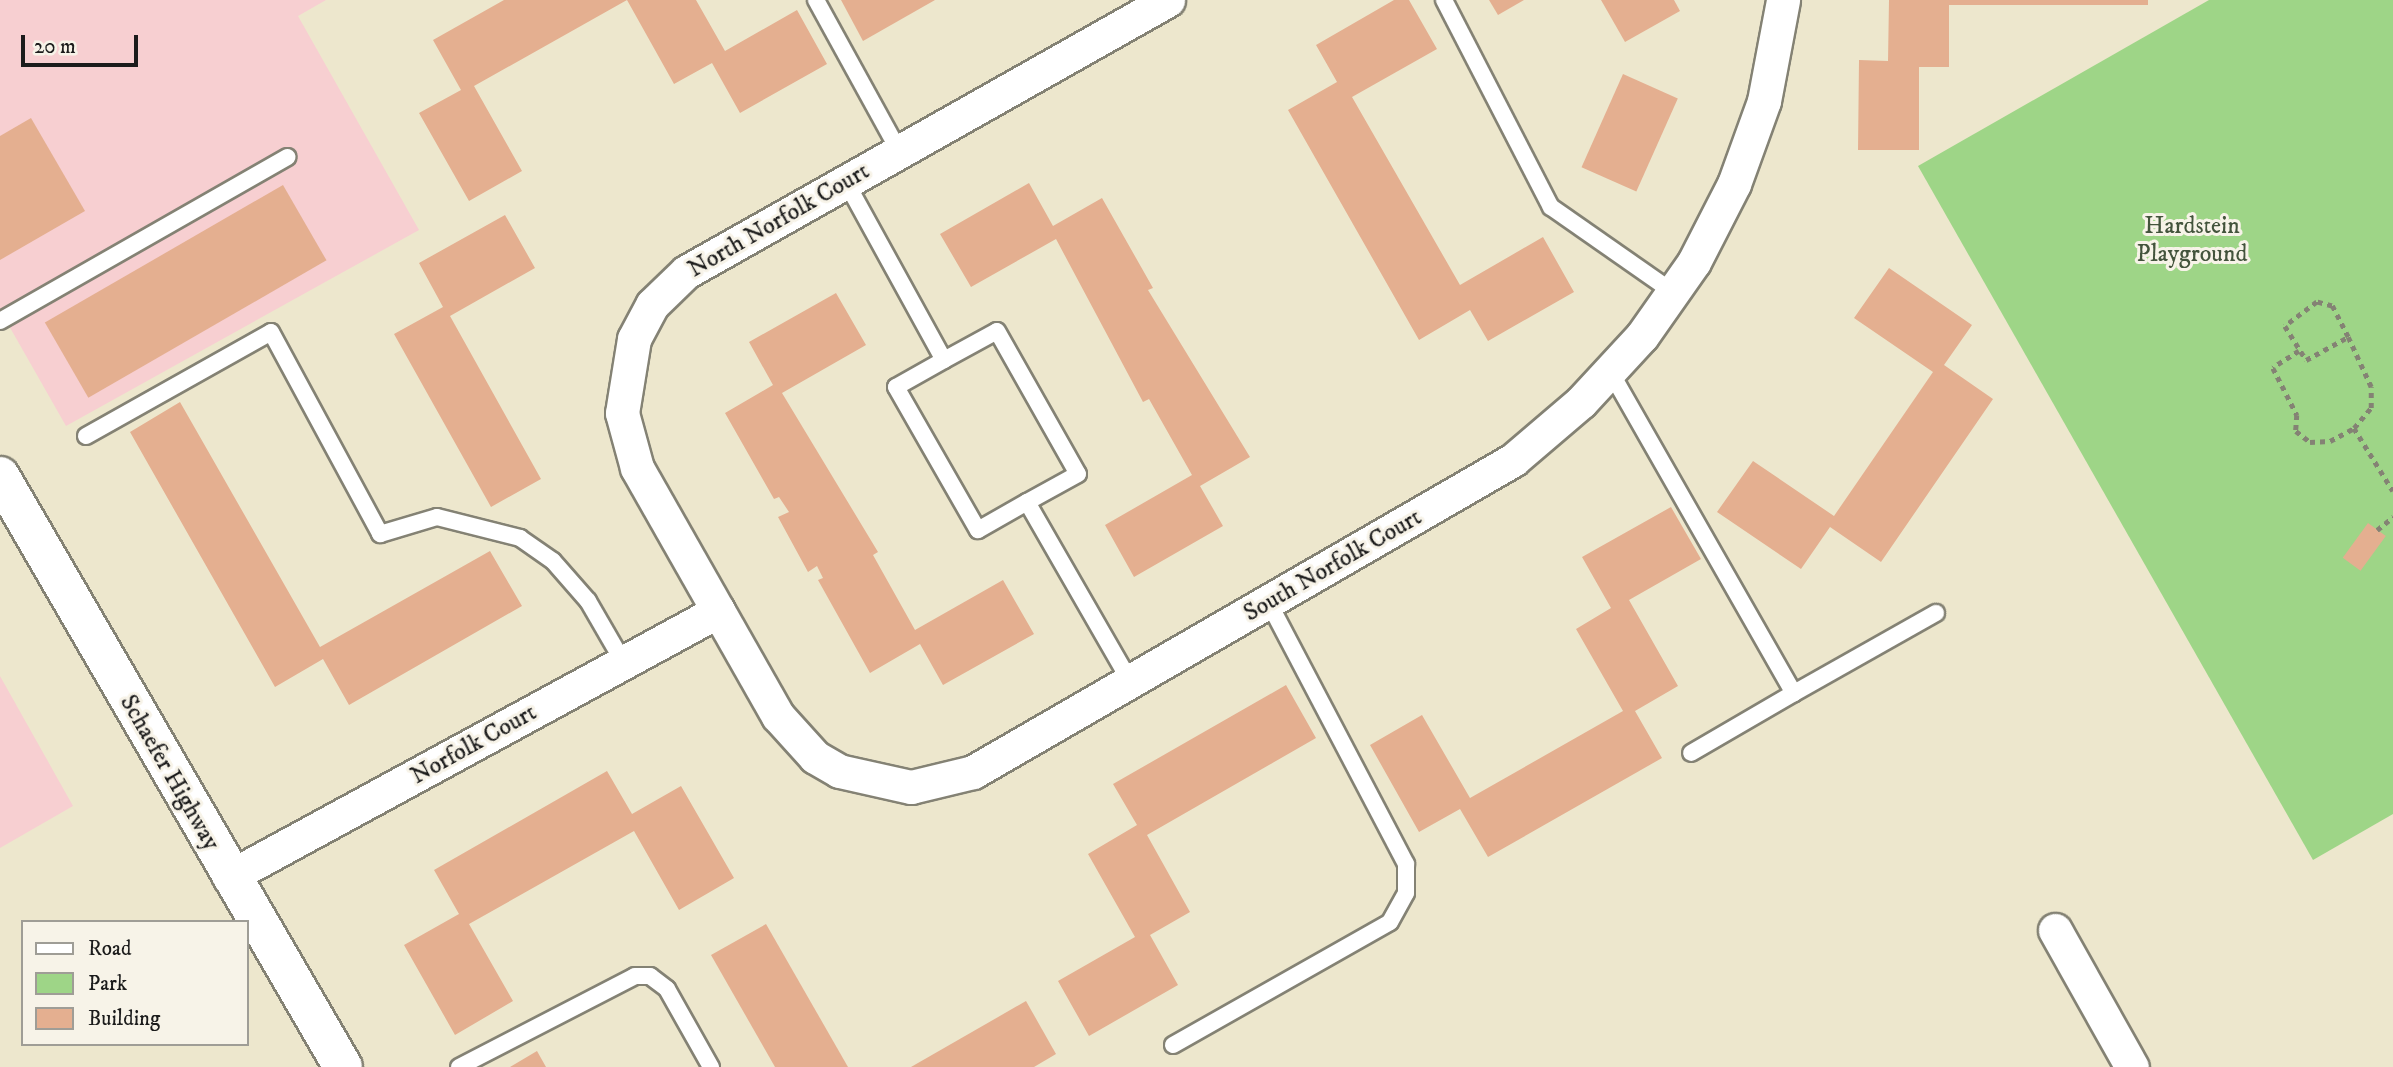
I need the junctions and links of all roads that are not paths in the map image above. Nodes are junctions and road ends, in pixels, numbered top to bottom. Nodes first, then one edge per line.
1 (816, 0) edge
2 (1168, 0) edge
3 (1444, 0) edge
4 (1783, 0) edge
5 (899, 151) junction
6 (288, 157) dead end
7 (846, 182) junction
8 (1673, 292) junction
9 (0, 321) edge
10 (944, 360) junction
11 (1609, 371) junction
12 (86, 436) dead end
13 (0, 477) edge
14 (1027, 502) junction
15 (1269, 603) junction
16 (718, 611) junction
17 (1936, 613) dead end
18 (624, 663) junction
19 (1129, 681) junction
20 (1794, 693) junction
21 (1691, 752) dead end
22 (229, 877) junction
23 (2055, 930) dead end
24 (1173, 1045) dead end
25 (344, 1067) edge
26 (459, 1067) edge
27 (710, 1067) edge
28 (2132, 1067) edge

1 - 5 lane
2 - 5 street, North Norfolk Court
3 - 8 lane
4 - 8 street, South Norfolk Court
5 - 7 street, North Norfolk Court
6 - 9 lane
7 - 10 lane
7 - 16 street, North Norfolk Court
8 - 11 street, South Norfolk Court
10 - 14 lane
10 - 14 lane
11 - 15 street, South Norfolk Court
11 - 20 lane
12 - 18 lane
13 - 22 street, Schaefer Highway
14 - 19 lane
15 - 19 street, South Norfolk Court
15 - 24 lane
16 - 18 street, Norfolk Court
16 - 19 street, South Norfolk Court
17 - 20 lane
18 - 22 street, Norfolk Court
20 - 21 lane
22 - 25 street, Schaefer Highway
23 - 28 street
26 - 27 lane

